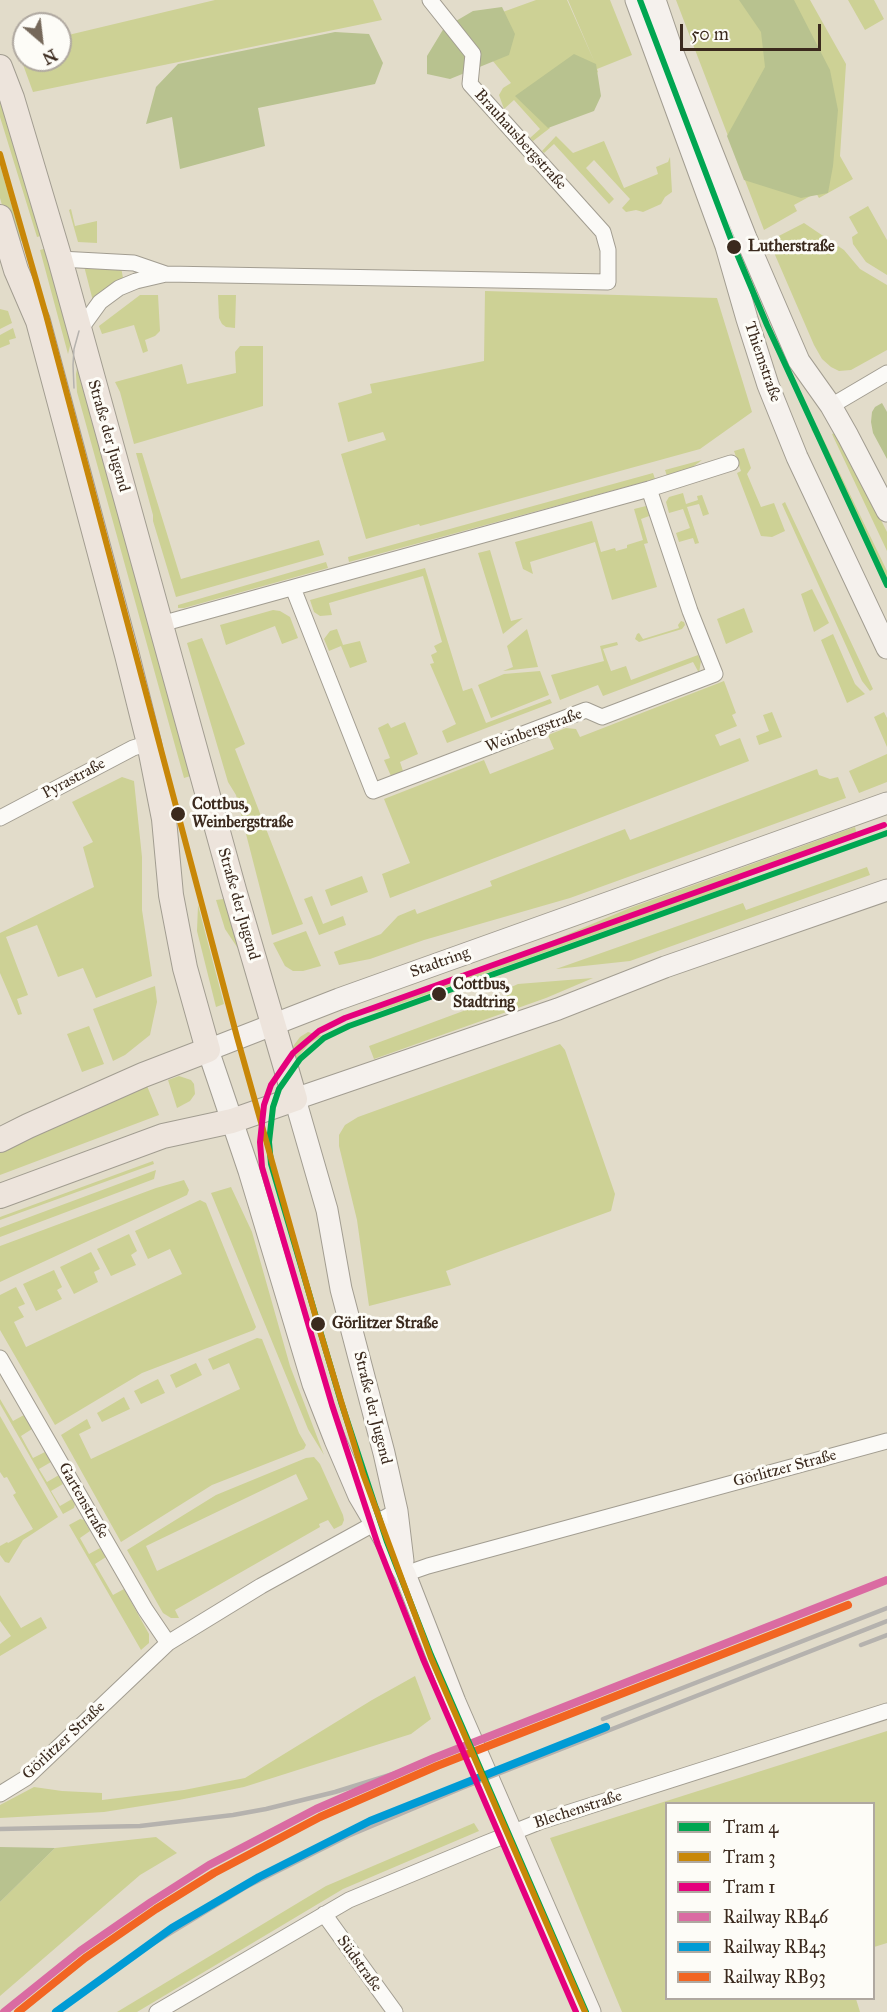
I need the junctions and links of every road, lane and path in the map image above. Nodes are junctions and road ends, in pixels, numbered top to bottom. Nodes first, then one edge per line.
1 (430, 0) edge
2 (636, 0) edge
3 (655, 0) edge
4 (0, 67) edge
5 (0, 217) edge
6 (60, 259) junction
7 (166, 274) junction
8 (79, 332) junction
9 (887, 373) edge
10 (831, 406) junction
11 (731, 463) dead end
12 (649, 489) junction
13 (887, 511) edge
14 (293, 588) junction
15 (161, 624) junction
16 (887, 648) edge
17 (149, 743) junction
18 (887, 803) edge
19 (0, 818) edge
20 (887, 890) edge
21 (273, 1024) junction
22 (208, 1050) junction
23 (295, 1099) junction
24 (232, 1121) junction
25 (0, 1140) edge
26 (0, 1196) edge
27 (0, 1358) edge
28 (887, 1441) edge
29 (397, 1511) junction
30 (374, 1522) junction
31 (405, 1574) junction
32 (168, 1643) junction
33 (887, 1711) edge
34 (0, 1794) edge
35 (511, 1833) junction
36 (324, 1914) junction
37 (157, 2012) edge
38 (395, 2012) edge
39 (590, 2012) edge

1 - 7 street, Brauhausbergstraße
2 - 16 main road, Thiemstraße
3 - 10 main road, Thiemstraße
4 - 6 main road, Straße der Jugend
5 - 17 main road, Straße der Jugend
6 - 7 street
6 - 8 main road, Straße der Jugend
7 - 8 street
8 - 15 main road, Straße der Jugend
9 - 10 street
10 - 13 main road, Thiemstraße
11 - 12 street
12 - 14 street
12 - 14 street, Weinbergstraße
14 - 15 street
15 - 21 main road, Straße der Jugend
17 - 19 street, Pyrastraße
17 - 22 main road, Straße der Jugend
18 - 21 main road, Stadtring
20 - 23 main road
21 - 22 main road, Stadtring
21 - 23 main road, Straße der Jugend
22 - 24 main road, Straße der Jugend
22 - 25 main road, Stadtring
23 - 24 main road
23 - 29 main road, Straße der Jugend
24 - 26 main road
24 - 30 main road, Straße der Jugend
27 - 32 street, Gartenstraße
28 - 31 street, Görlitzer Straße
29 - 30 street, Görlitzer Straße
29 - 31 main road, Straße der Jugend
30 - 31 main road, Straße der Jugend
30 - 32 street, Görlitzer Straße
31 - 35 main road, Straße der Jugend
32 - 34 street, Görlitzer Straße
33 - 35 street, Blechenstraße
35 - 36 street, Blechenstraße
35 - 39 main road, Straße der Jugend
36 - 37 street, Blechenstraße
36 - 38 street, Südstraße

